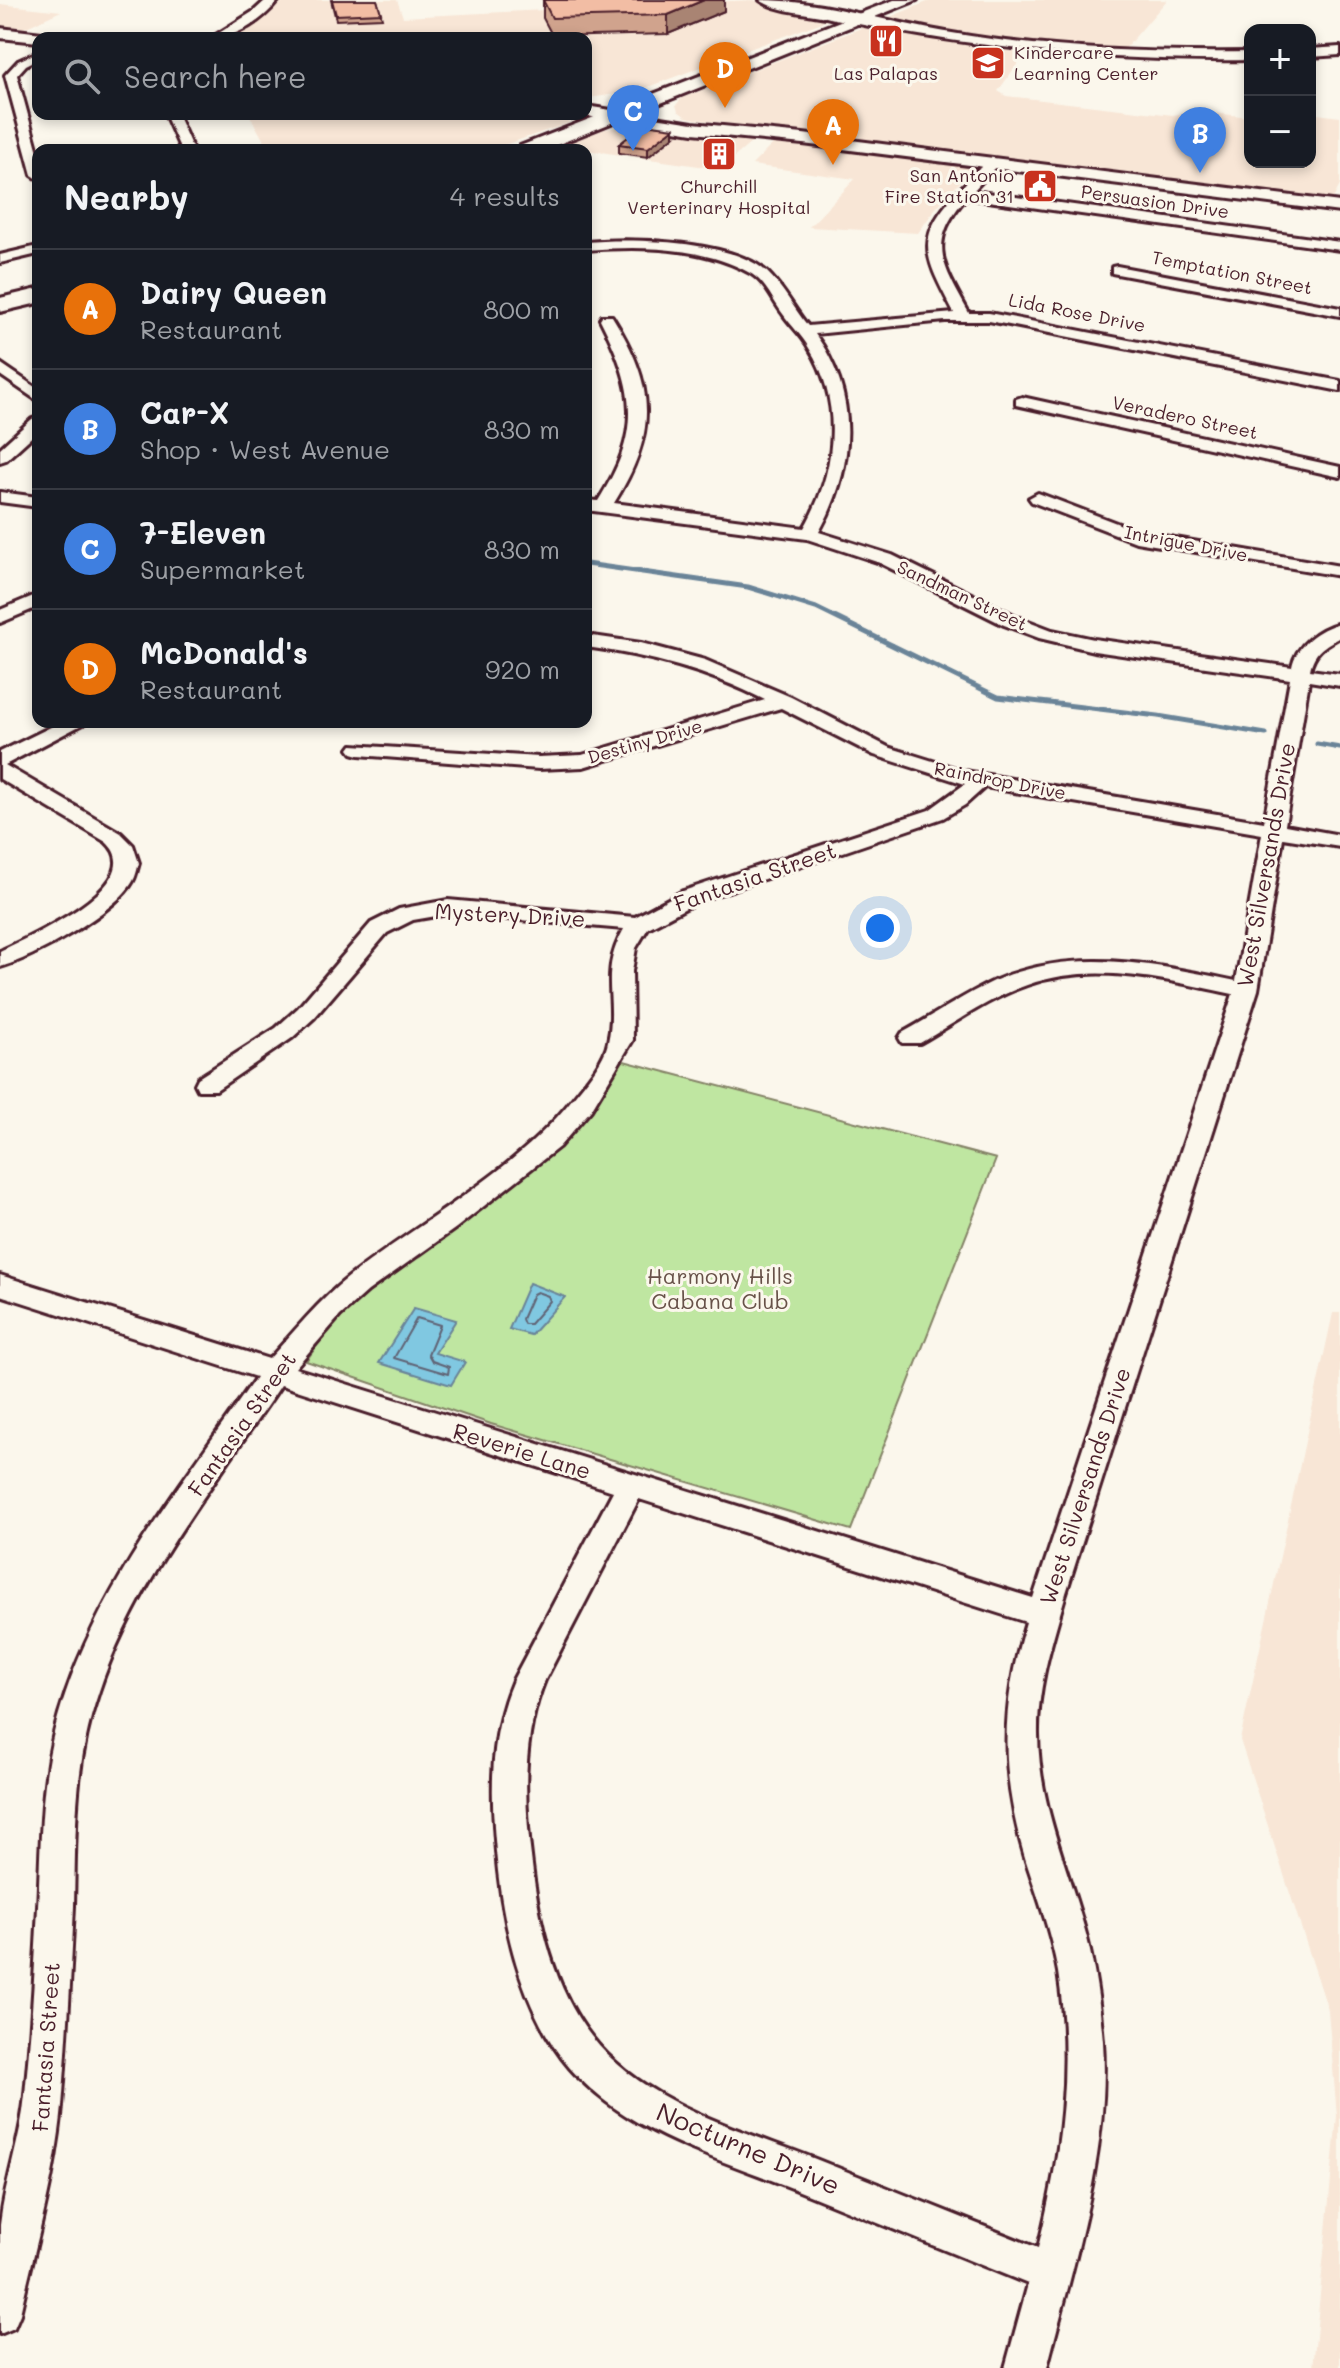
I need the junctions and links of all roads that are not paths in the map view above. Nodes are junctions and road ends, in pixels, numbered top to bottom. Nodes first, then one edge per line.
1 (273, 0) edge
2 (766, 0) edge
3 (909, 0) edge
4 (858, 20) junction
5 (228, 32) edge
6 (0, 33) edge
7 (32, 37) edge
8 (1340, 51) edge
9 (1316, 53) edge
10 (1244, 56) edge
11 (32, 58) edge
12 (665, 95) junction
13 (592, 111) edge
14 (592, 113) edge
15 (592, 114) edge
16 (618, 114) junction
17 (174, 120) edge
18 (572, 120) edge
19 (690, 122) junction
20 (653, 123) junction
21 (803, 139) junction
22 (184, 144) edge
23 (536, 144) edge
24 (32, 153) edge
25 (993, 163) junction
26 (965, 194) junction
27 (1340, 207) edge
28 (592, 246) edge
29 (1340, 246) edge
30 (32, 251) edge
31 (0, 259) edge
32 (1117, 270) dead end
33 (32, 297) edge
34 (0, 305) edge
35 (1340, 312) edge
36 (963, 316) junction
37 (607, 319) dead end
38 (804, 331) junction
39 (0, 368) edge
40 (1340, 386) edge
41 (32, 392) edge
42 (1022, 402) dead end
43 (32, 428) edge
44 (0, 457) edge
45 (1340, 472) edge
46 (0, 497) edge
47 (1038, 498) dead end
48 (32, 501) edge
49 (594, 506) edge
50 (809, 534) junction
51 (1340, 571) edge
52 (32, 603) edge
53 (0, 617) edge
54 (1340, 629) edge
55 (592, 642) edge
56 (1300, 674) junction
57 (1340, 680) edge
58 (784, 701) junction
59 (65, 728) edge
60 (359, 749) dead end
61 (0, 760) edge
62 (0, 770) edge
63 (980, 781) junction
64 (1273, 830) junction
65 (1340, 841) edge
66 (639, 924) junction
67 (0, 960) edge
68 (1246, 990) junction
69 (911, 1038) dead end
70 (207, 1084) dead end
71 (0, 1285) edge
72 (274, 1373) junction
73 (631, 1485) junction
74 (1044, 1615) junction
75 (1050, 2273) junction
76 (0, 2314) edge
77 (1026, 2368) edge

1 - 5 street
2 - 4 street
3 - 4 main road
4 - 10 street
4 - 12 main road
6 - 7 main road
8 - 9 street
11 - 24 street
12 - 13 main road
12 - 16 main road
12 - 19 main road
14 - 16 main road
15 - 20 main road
16 - 19 main road
16 - 20 main road
17 - 22 street
18 - 23 main road
19 - 21 main road
20 - 21 main road
21 - 25 main road
25 - 26 street
25 - 27 main road
26 - 29 street, Persuasion Drive
26 - 36 street
28 - 38 street
30 - 31 street
32 - 35 street, Temptation Street
33 - 34 main road
36 - 38 street, Lida Rose Drive
36 - 40 street, Lida Rose Drive
37 - 49 street
38 - 50 street
39 - 41 street
42 - 45 street, Veradero Street
43 - 44 street
46 - 48 street
47 - 51 street, Intrigue Drive
49 - 50 street, Sandman Street
50 - 56 street, Sandman Street
52 - 53 street
54 - 56 street, West Silversands Drive
55 - 58 street, Raindrop Drive
56 - 57 street, Sandman Street
56 - 64 street, West Silversands Drive
58 - 60 street, Destiny Drive
58 - 63 street, Raindrop Drive
59 - 61 street
62 - 67 street
63 - 64 street, Raindrop Drive
63 - 66 street, Fantasia Street
64 - 65 street, Raindrop Drive
64 - 68 street, West Silversands Drive
66 - 70 street, Mystery Drive
66 - 72 street, Fantasia Street
68 - 69 street
68 - 74 street, West Silversands Drive
71 - 72 street, Reverie Lane
72 - 73 street, Reverie Lane
72 - 76 street, Fantasia Street
73 - 74 street, Reverie Lane
73 - 75 street, Nocturne Drive
74 - 75 street, West Silversands Drive
75 - 77 street, West Silversands Drive

